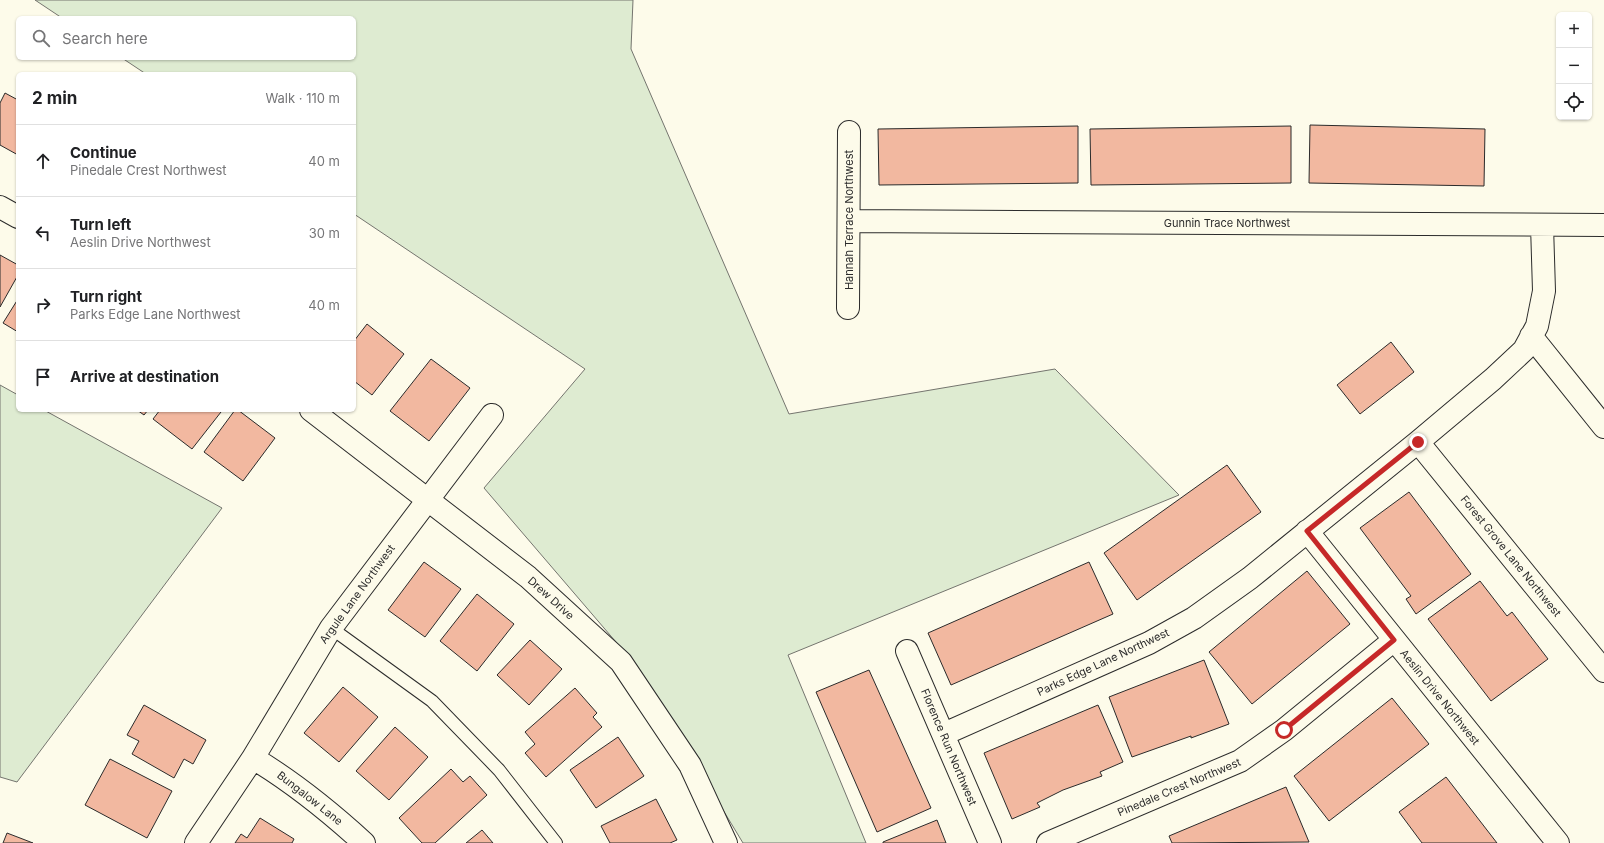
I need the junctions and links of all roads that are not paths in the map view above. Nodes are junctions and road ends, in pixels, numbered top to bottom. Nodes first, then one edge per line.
1 (849, 132) dead end
2 (0, 207) edge
3 (16, 216) edge
4 (849, 221) junction
5 (1542, 225) junction
6 (1604, 225) edge
7 (848, 308) dead end
8 (1531, 336) junction
9 (314, 412) edge
10 (492, 415) dead end
11 (1604, 427) edge
12 (1418, 442) junction
13 (427, 499) junction
14 (1307, 531) junction
15 (331, 628) junction
16 (1394, 640) junction
17 (907, 650) dead end
18 (1604, 671) edge
19 (944, 734) junction
20 (253, 758) junction
21 (196, 843) edge
22 (364, 843) edge
23 (556, 843) edge
24 (726, 843) edge
25 (990, 843) edge
26 (1048, 843) edge
27 (1558, 843) edge

1 - 4 street, Hannah Terrace Northwest
2 - 3 street
4 - 5 street, Gunnin Trace Northwest
4 - 7 street, Hannah Terrace Northwest
5 - 6 street, Gunnin Trace Northwest
5 - 8 street, Parks Edge Lane Northwest
8 - 11 street
8 - 12 street, Parks Edge Lane Northwest
9 - 13 street, Drew Drive
10 - 13 street, Argule Lane Northwest
12 - 14 street, Parks Edge Lane Northwest
12 - 18 street, Forest Grove Lane Northwest
13 - 15 street, Argule Lane Northwest
13 - 24 street, Drew Drive
14 - 16 street, Aeslin Drive Northwest
14 - 19 street, Parks Edge Lane Northwest
15 - 20 street, Argule Lane Northwest
15 - 23 lane
16 - 26 street, Pinedale Crest Northwest
16 - 27 street, Aeslin Drive Northwest
17 - 19 street, Florence Run Northwest
19 - 25 street, Florence Run Northwest
20 - 21 street, Argule Lane Northwest
20 - 22 street, Bungalow Lane

